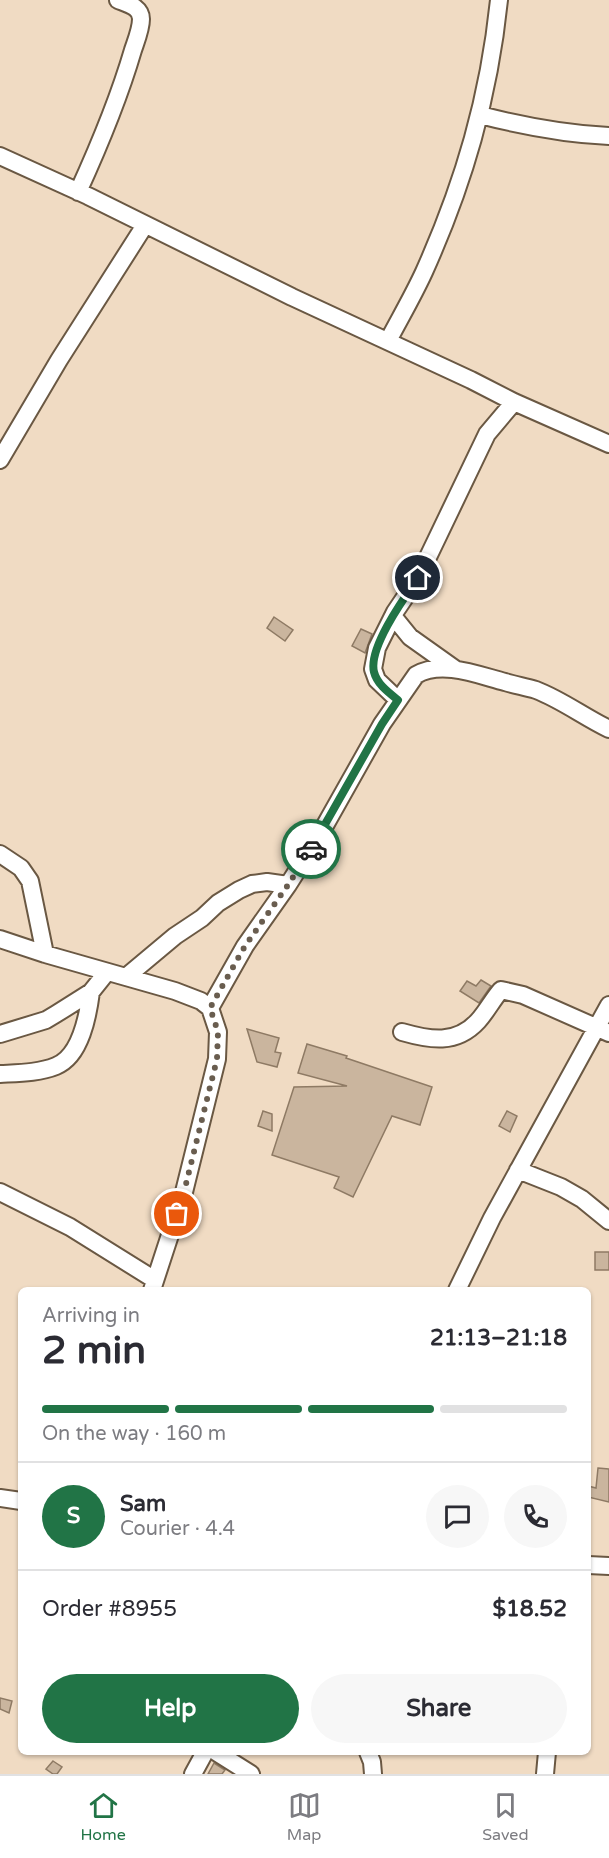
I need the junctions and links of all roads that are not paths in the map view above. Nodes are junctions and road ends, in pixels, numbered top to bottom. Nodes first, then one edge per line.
1 (118, 0) edge
2 (499, 0) edge
3 (480, 115) junction
4 (609, 136) edge
5 (0, 156) edge
6 (78, 192) junction
7 (145, 225) junction
8 (388, 341) junction
9 (514, 402) junction
10 (606, 441) edge
11 (0, 460) edge
12 (393, 616) junction
13 (457, 670) junction
14 (398, 700) junction
15 (609, 729) edge
16 (0, 854) edge
17 (288, 885) junction
18 (0, 939) edge
19 (45, 954) junction
20 (107, 972) junction
21 (126, 977) junction
22 (91, 992) junction
23 (609, 1005) edge
24 (210, 1008) junction
25 (603, 1031) edge
26 (402, 1032) dead end
27 (0, 1034) edge
28 (0, 1074) edge
29 (518, 1170) junction
30 (0, 1192) edge
31 (609, 1221) edge
32 (154, 1285) edge
33 (459, 1287) edge
34 (0, 1498) edge
35 (18, 1501) edge
36 (591, 1565) edge
37 (609, 1566) edge
38 (203, 1755) edge
39 (221, 1755) edge
40 (369, 1755) edge
41 (547, 1755) edge
42 (193, 1774) edge
43 (251, 1774) edge
44 (374, 1774) edge
45 (546, 1774) edge

1 - 6 street
2 - 3 street
3 - 4 street
3 - 8 street
5 - 6 street
6 - 7 street
7 - 8 street
7 - 11 street
8 - 9 street
9 - 10 street
9 - 12 street
12 - 13 street
12 - 14 street
13 - 14 street
13 - 15 street
14 - 17 street
16 - 19 street
17 - 21 street
17 - 24 street
18 - 19 street
19 - 20 street
20 - 21 street
20 - 22 street
21 - 24 street
22 - 27 street
22 - 28 street
23 - 25 street
24 - 32 street
25 - 26 street
25 - 29 street
29 - 31 street
29 - 33 street
30 - 32 street
34 - 35 street
36 - 37 street
38 - 42 street
39 - 43 street
40 - 44 street
41 - 45 street

